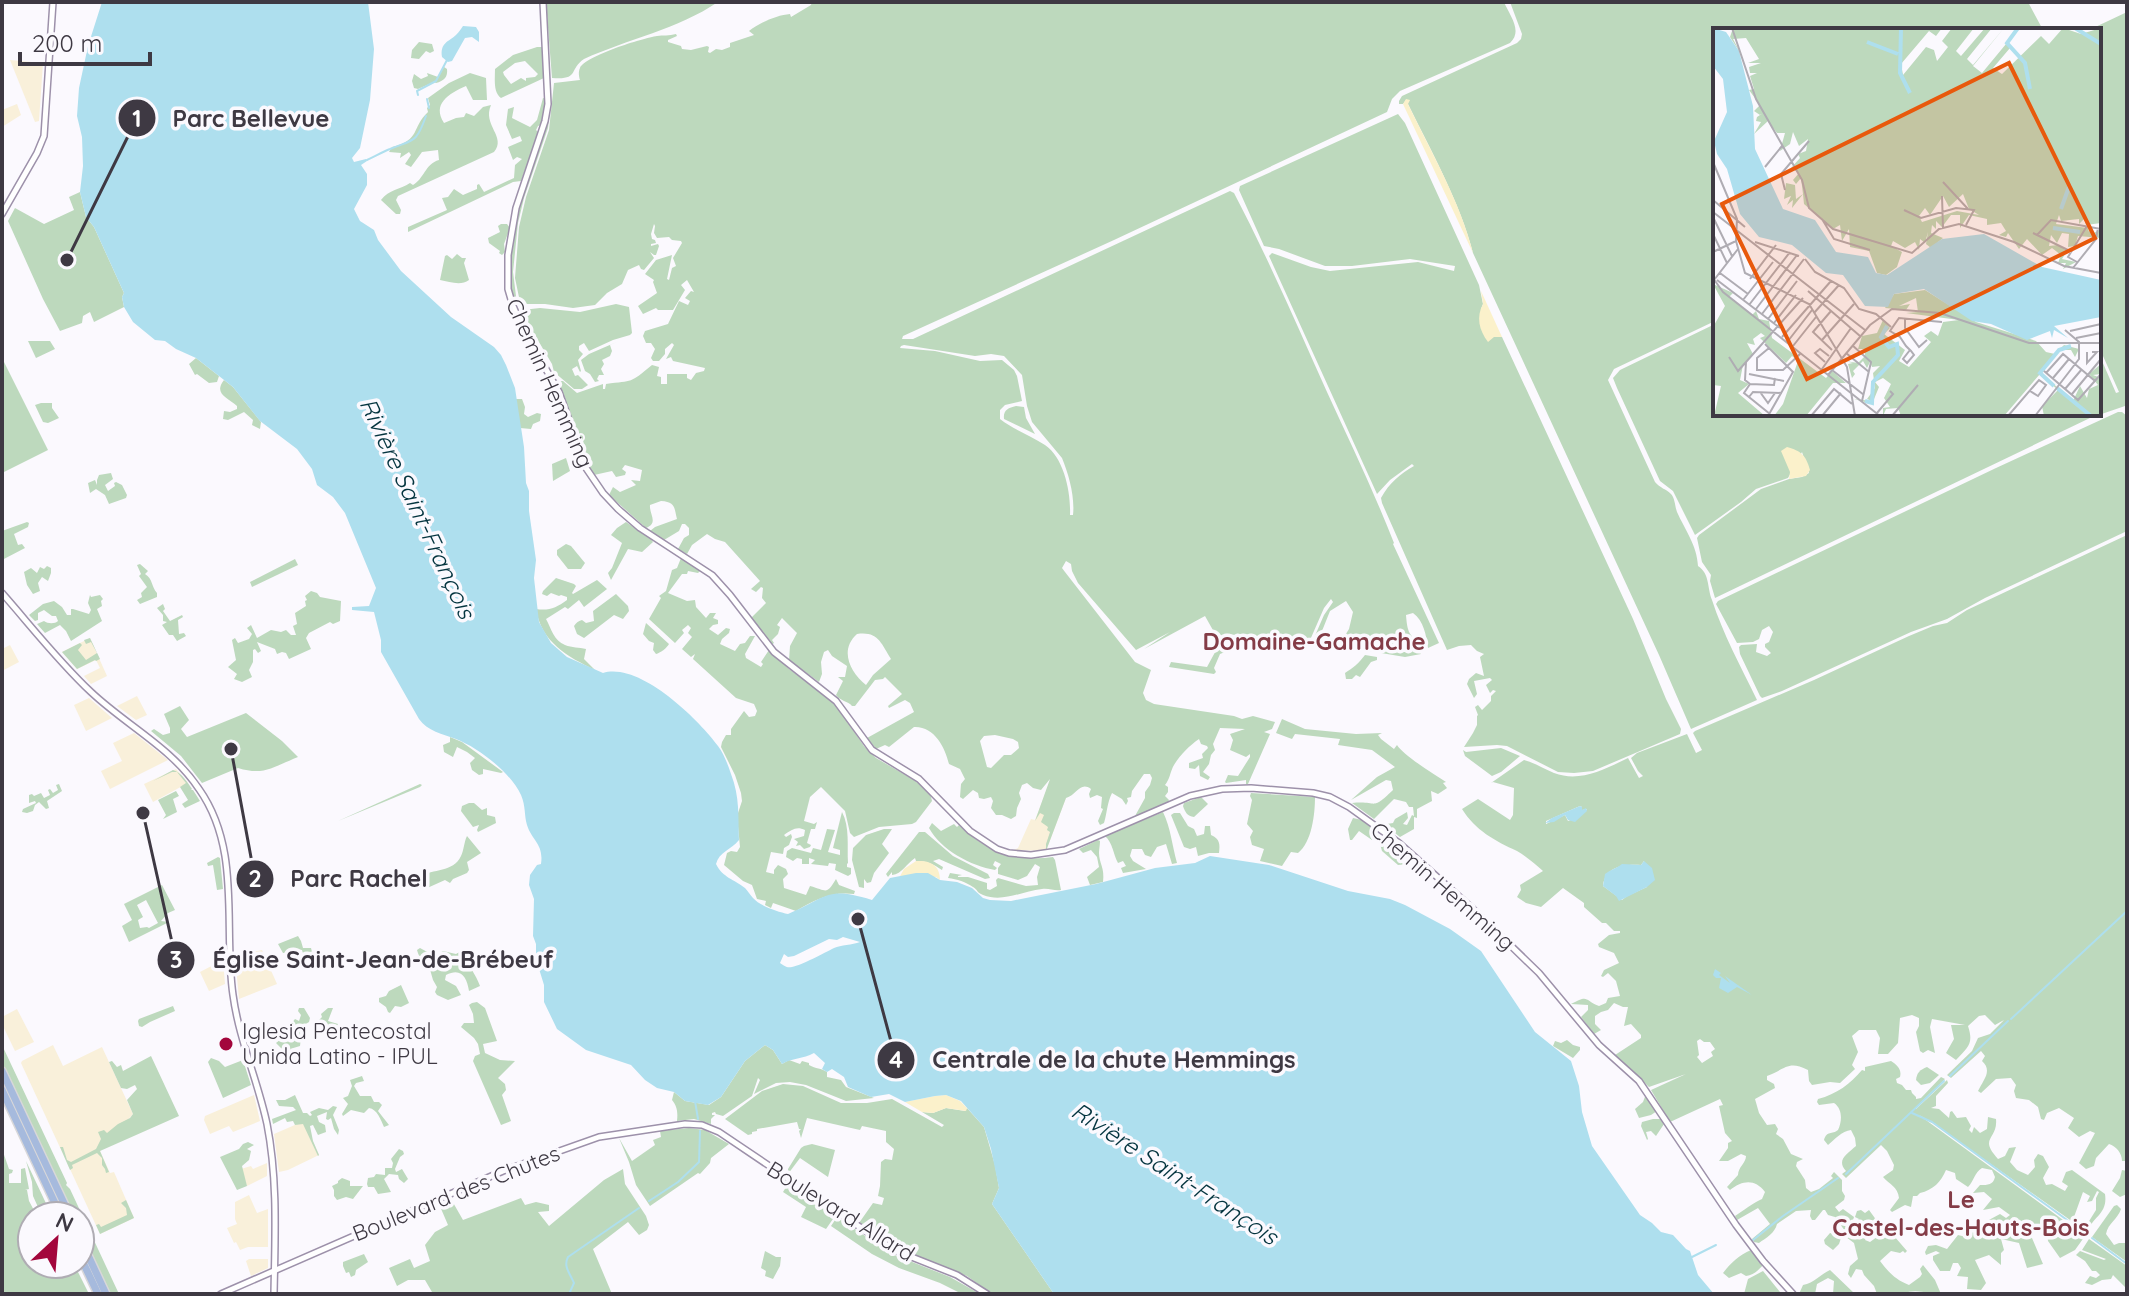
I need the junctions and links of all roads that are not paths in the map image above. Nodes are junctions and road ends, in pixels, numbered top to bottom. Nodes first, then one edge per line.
1 (53, 2) edge
2 (543, 2) edge
3 (2, 214) edge
4 (2, 593) edge
5 (2, 1071) edge
6 (2, 1090) edge
7 (699, 1124) joint
8 (54, 1200) edge
9 (62, 1200) edge
10 (274, 1270) junction
11 (96, 1272) edge
12 (106, 1294) edge
13 (221, 1294) edge
14 (274, 1294) edge
15 (987, 1294) edge
16 (1793, 1294) edge

1 - 3 street
2 - 16 street, Chemin Hemming
4 - 10 street
5 - 9 main road
6 - 8 main road
7 - 10 street, Boulevard des Chutes
7 - 15 street, Boulevard Allard
10 - 13 street, Boulevard des Chutes
10 - 14 street
11 - 12 main road

